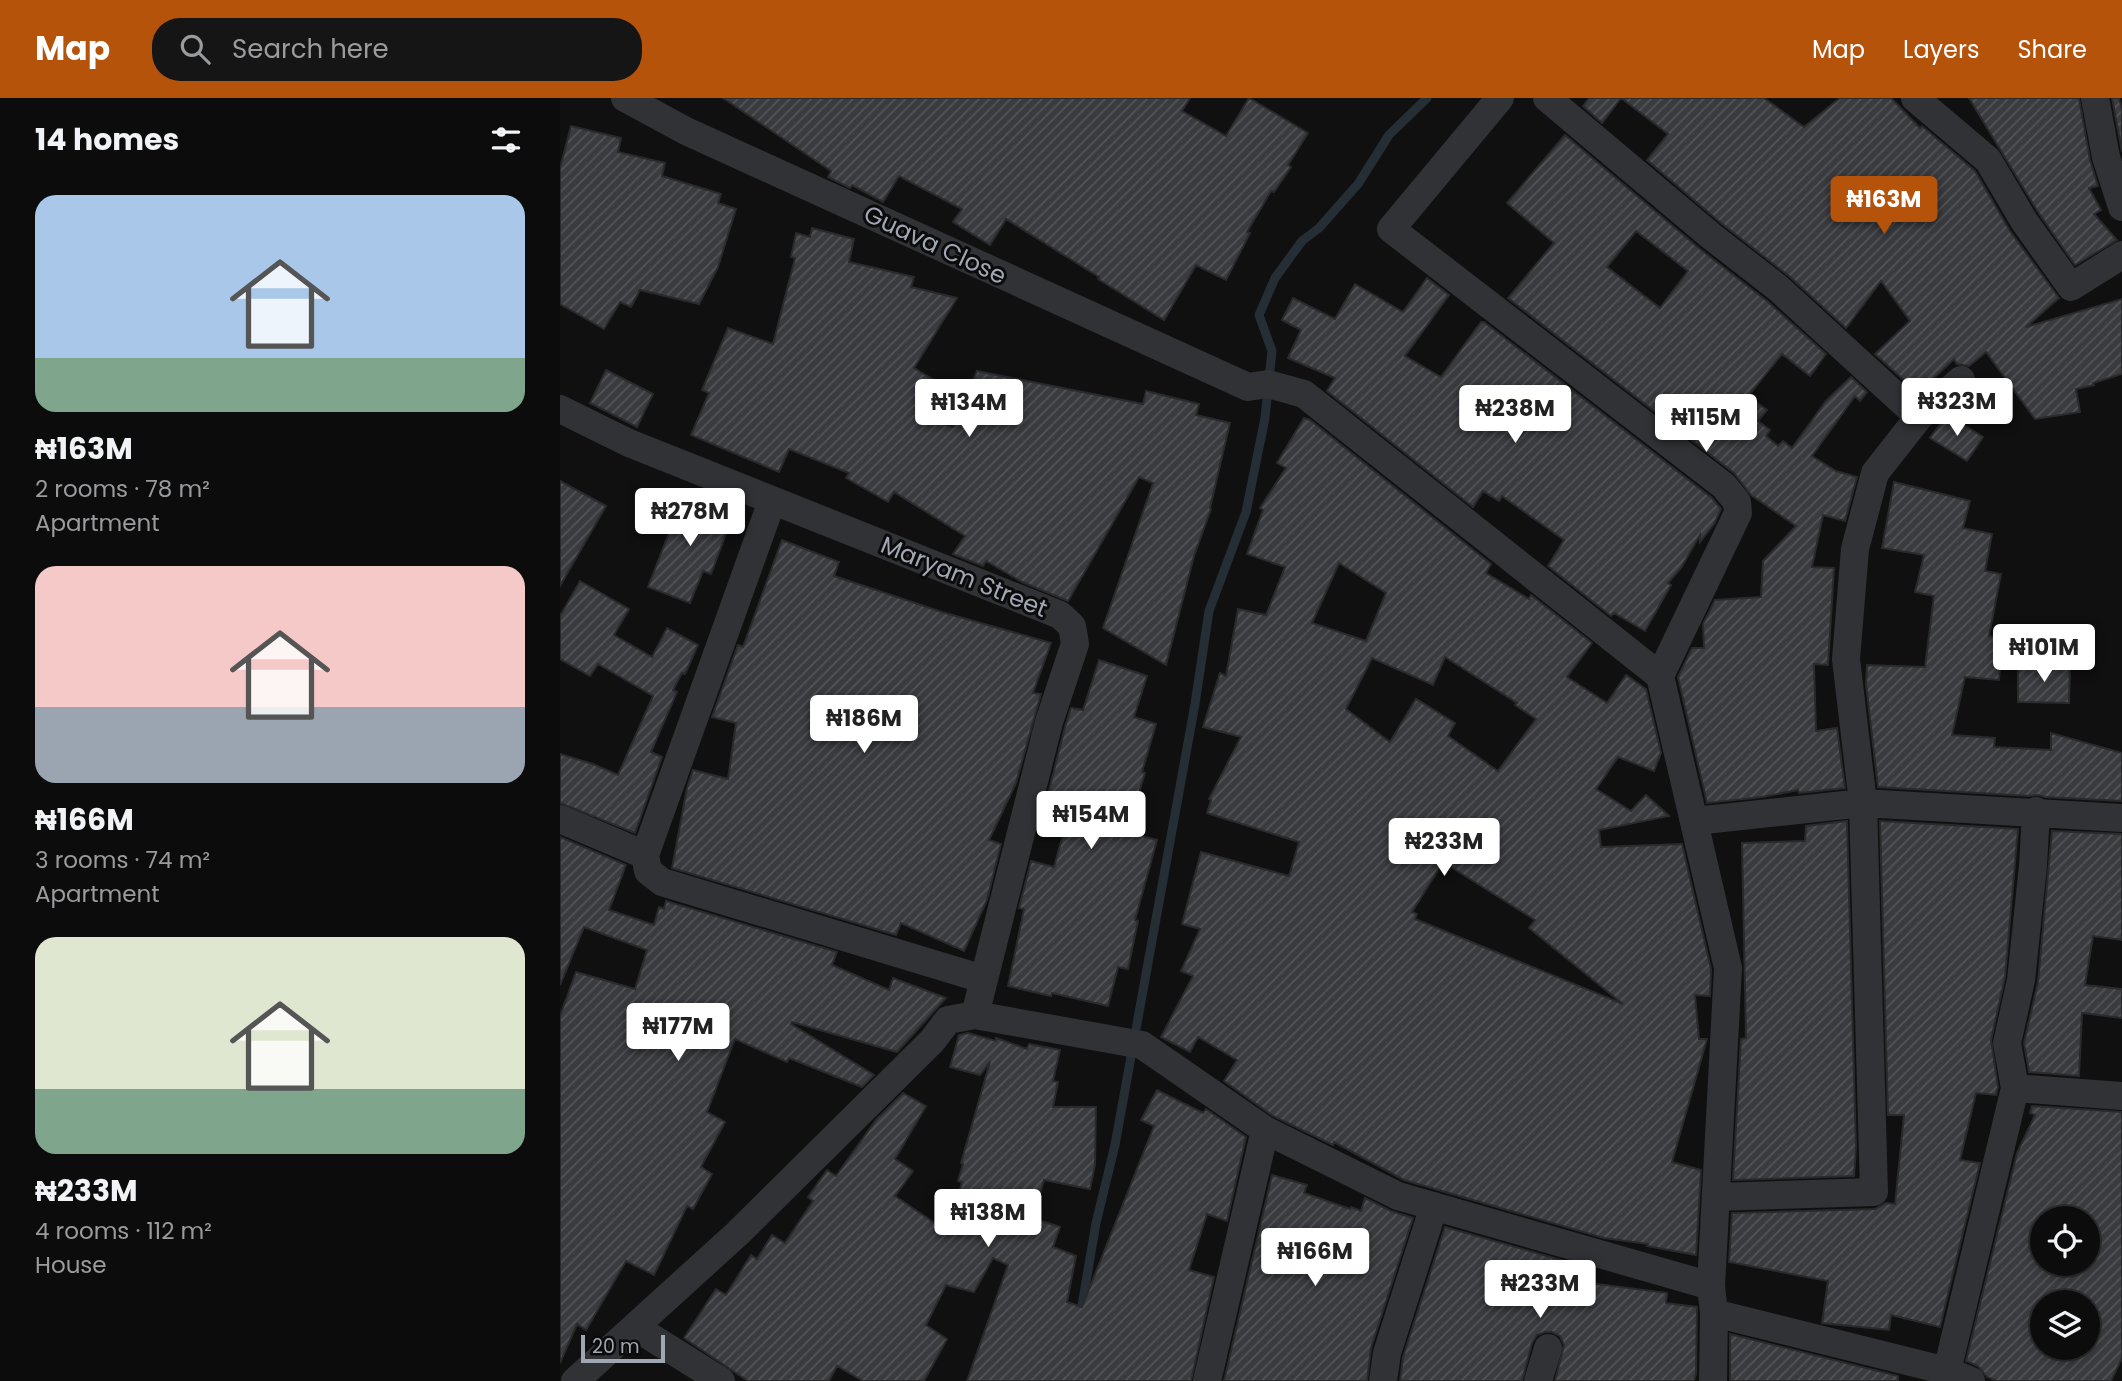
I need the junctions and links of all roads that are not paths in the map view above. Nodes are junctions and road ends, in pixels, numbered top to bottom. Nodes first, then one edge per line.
1 (625, 98) edge
2 (1500, 98) edge
3 (1547, 98) edge
4 (1914, 98) edge
5 (2095, 98) edge
6 (2122, 207) edge
7 (2122, 255) edge
8 (1961, 380) dead end
9 (560, 409) edge
10 (1919, 417) junction
11 (772, 501) junction
12 (1660, 676) junction
13 (1863, 803) junction
14 (2036, 811) junction
15 (2122, 818) edge
16 (560, 819) edge
17 (1695, 821) junction
18 (645, 855) junction
19 (983, 979) junction
20 (975, 1014) junction
21 (2015, 1088) junction
22 (2122, 1096) edge
23 (1265, 1130) junction
24 (1716, 1197) junction
25 (1434, 1206) junction
26 (1713, 1300) junction
27 (635, 1327) junction
28 (1548, 1348) dead end
29 (1959, 1376) edge
30 (575, 1381) edge
31 (721, 1381) edge
32 (1207, 1381) edge
33 (1383, 1381) edge
34 (1538, 1381) edge
35 (1713, 1381) edge

1 - 12 street, Guava Close
2 - 12 street
3 - 10 street
4 - 7 street
5 - 6 street
8 - 10 street
9 - 11 street, Maryam Street
10 - 13 street
11 - 18 street
11 - 19 street, Maryam Street
12 - 17 street
13 - 14 street
13 - 17 street
13 - 24 street
14 - 15 street
14 - 21 street
16 - 18 street
17 - 24 street
18 - 19 street
19 - 20 street, Maryam Street
20 - 23 street
20 - 27 street
21 - 22 street
21 - 29 street
23 - 25 street
23 - 32 street
24 - 26 street
25 - 26 street
25 - 33 street
26 - 29 street
26 - 35 street
27 - 30 street
27 - 31 street
28 - 34 street

